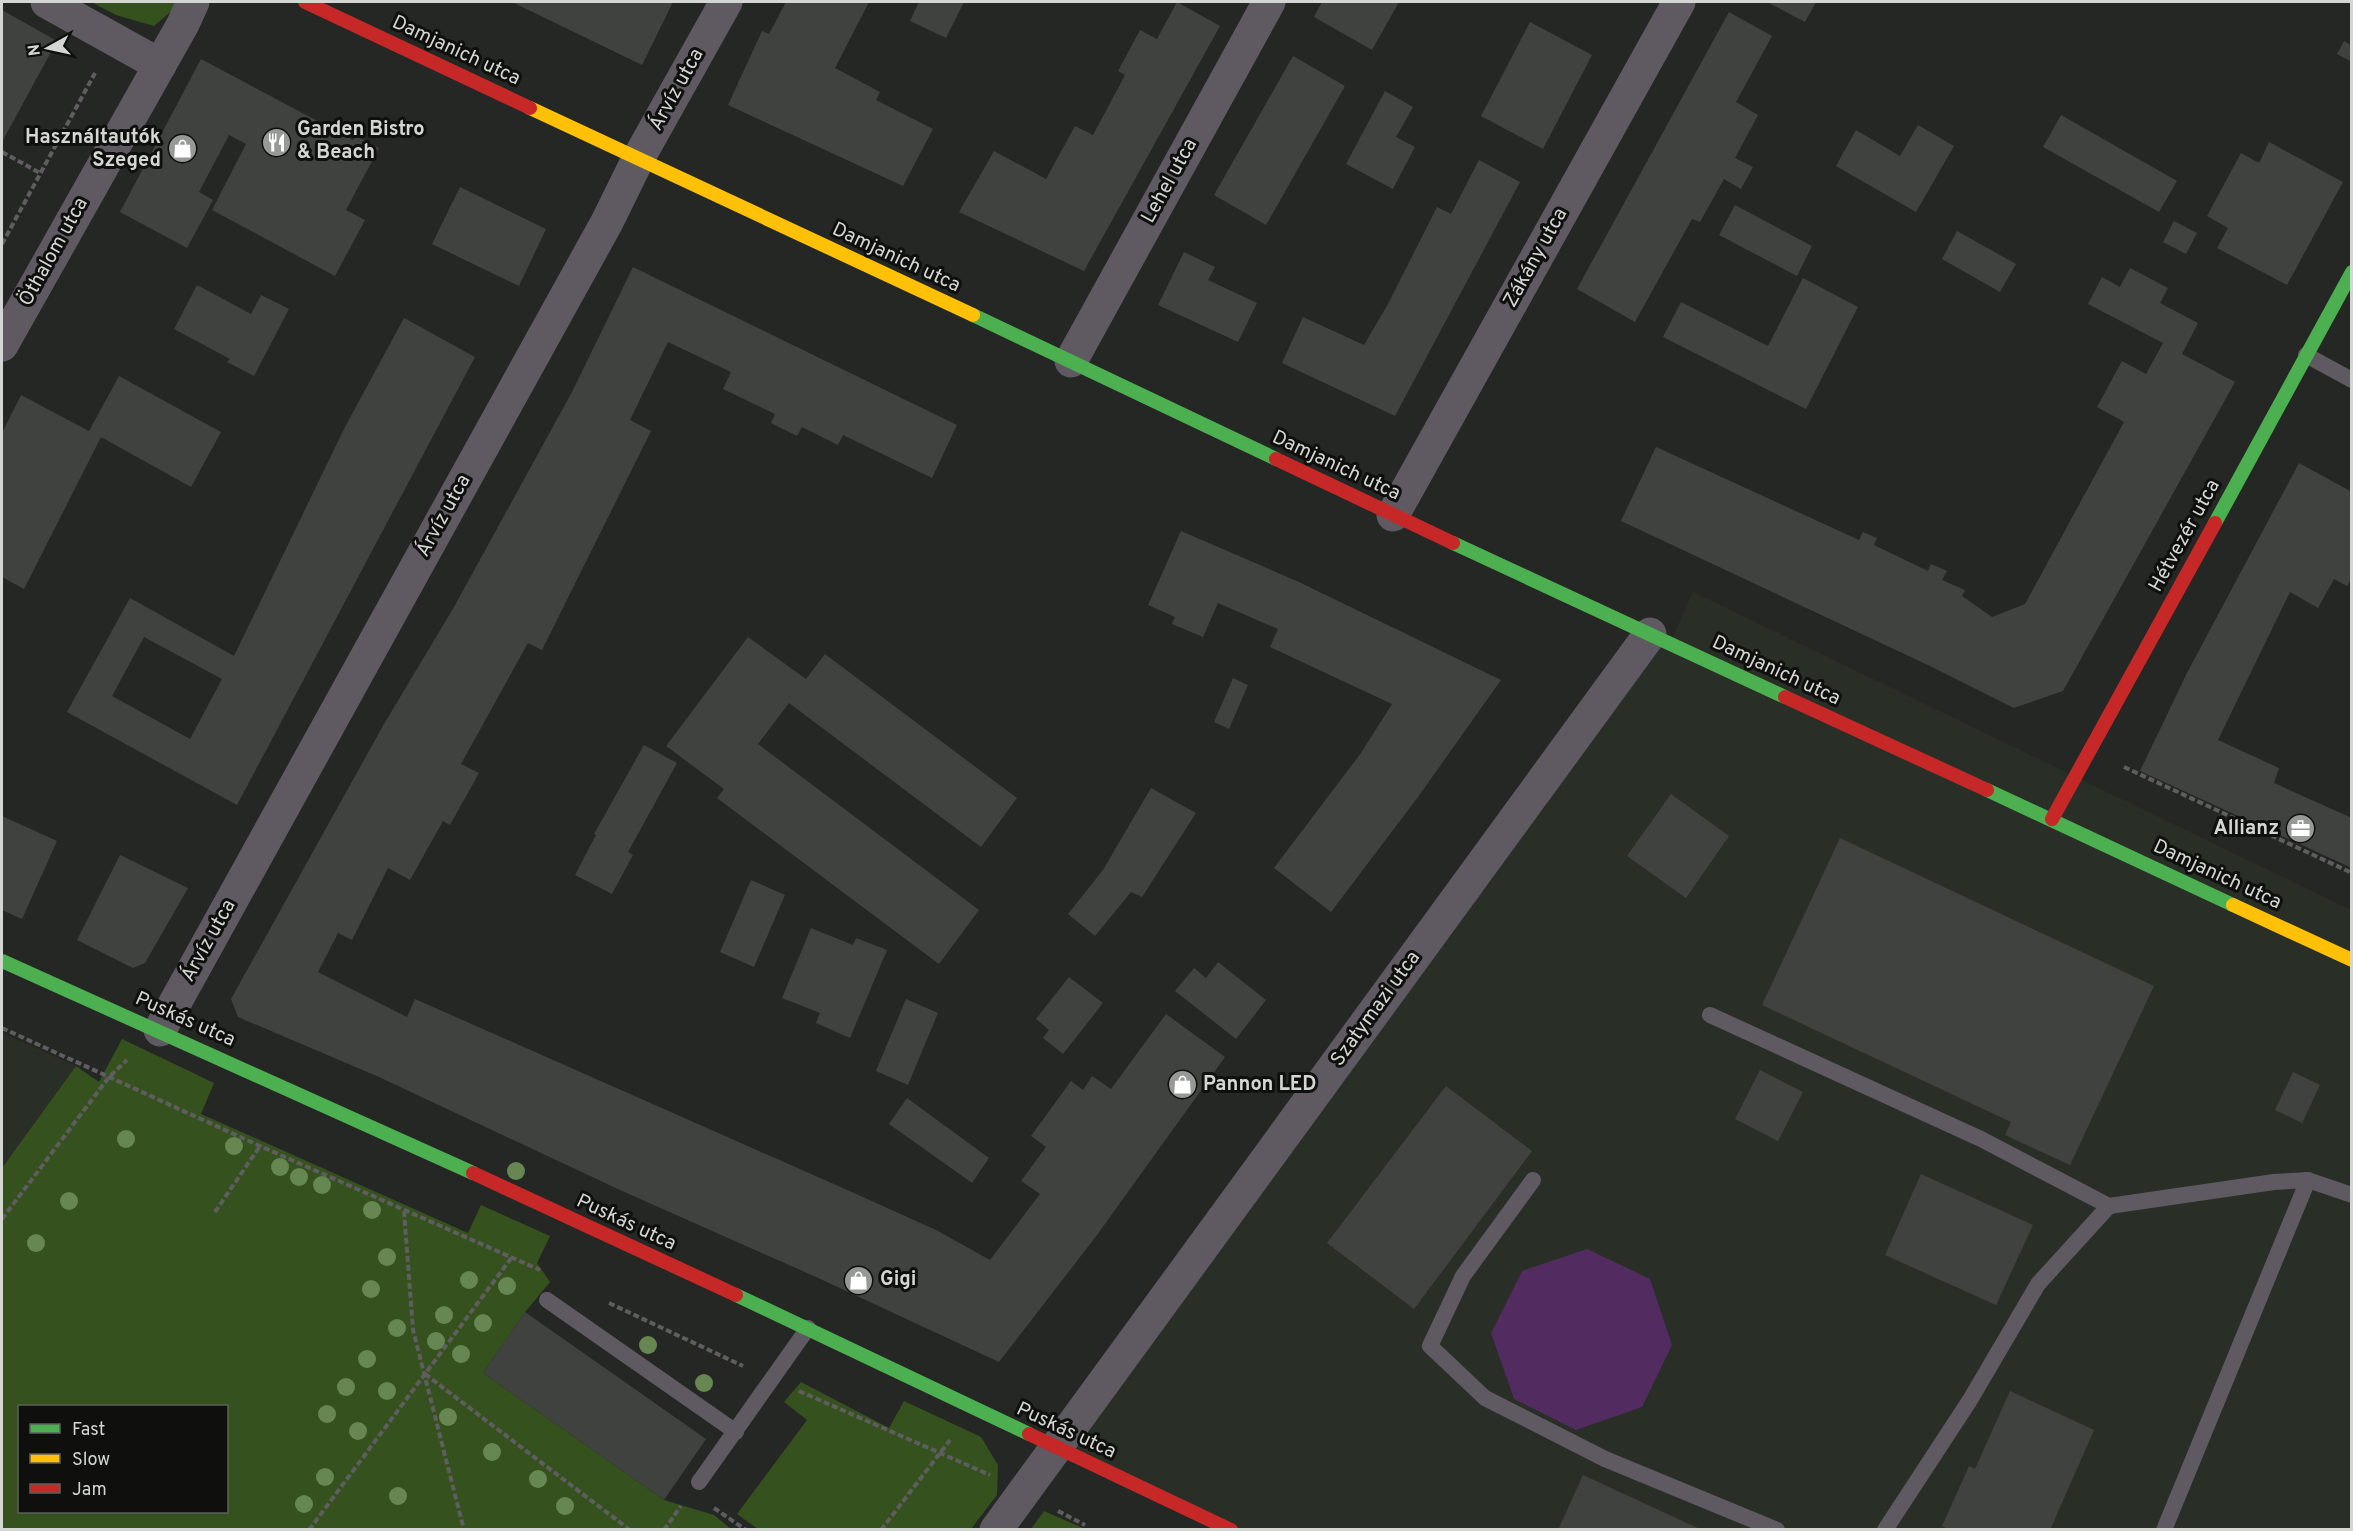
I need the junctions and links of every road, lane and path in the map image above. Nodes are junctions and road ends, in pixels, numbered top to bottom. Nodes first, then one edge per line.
1 (47, 2) edge
2 (193, 2) edge
3 (305, 2) edge
4 (726, 2) edge
5 (1269, 2) edge
6 (1679, 2) edge
7 (114, 38) junction
8 (160, 65) junction
9 (2, 152) edge
10 (638, 159) junction
11 (40, 173) junction
12 (2, 244) edge
13 (2352, 272) edge
14 (2, 345) edge
15 (2306, 355) junction
16 (1071, 361) junction
17 (2352, 380) edge
18 (1394, 515) junction
19 (1650, 634) junction
20 (2089, 751) junction
21 (2052, 819) junction
22 (2352, 873) edge
23 (2352, 960) edge
24 (2, 961) edge
25 (1710, 1015) dead end
26 (160, 1030) junction
27 (260, 1146) dead end
28 (1533, 1180) dead end
29 (2308, 1180) junction
30 (2352, 1195) edge
31 (2109, 1206) junction
32 (405, 1211) dead end
33 (215, 1212) dead end
34 (2, 1219) edge
35 (512, 1257) dead end
36 (547, 1300) dead end
37 (808, 1328) junction
38 (425, 1374) junction
39 (973, 1409) junction
40 (736, 1432) junction
41 (1055, 1448) junction
42 (699, 1482) dead end
43 (710, 1504) dead end
44 (309, 1530) edge
45 (464, 1530) edge
46 (630, 1530) edge
47 (746, 1530) edge
48 (881, 1530) edge
49 (996, 1530) edge
50 (1231, 1530) edge
51 (1777, 1530) edge
52 (1885, 1530) edge
53 (2164, 1530) edge

1 - 7 street
2 - 8 street, Öthalom utca
3 - 10 street, Damjanich utca
4 - 10 street, Árvíz utca
5 - 16 street, Lehel utca
6 - 18 street, Zákány utca
7 - 8 street
7 - 11 path
8 - 14 street, Öthalom utca
9 - 11 path
10 - 16 street, Damjanich utca
10 - 26 street, Árvíz utca
11 - 12 path
13 - 15 street, Hétvezér utca
15 - 17 lane
15 - 20 street, Hétvezér utca
16 - 18 street, Damjanich utca
18 - 19 street, Damjanich utca
19 - 21 street, Damjanich utca
19 - 41 street, Szatymazi utca
20 - 21 street, Hétvezér utca
20 - 22 path
21 - 23 street, Damjanich utca
24 - 26 street, Puskás utca
25 - 31 lane
26 - 34 path
26 - 37 street, Puskás utca
27 - 33 path
28 - 51 lane
29 - 30 lane
29 - 31 lane
29 - 53 lane
31 - 52 lane
32 - 38 path
35 - 38 path
36 - 40 lane
37 - 39 street, Puskás utca
37 - 40 lane
38 - 44 path
38 - 45 path
38 - 46 path
39 - 41 street, Puskás utca
39 - 48 path
40 - 42 lane
41 - 49 street, Szatymazi utca
41 - 50 street, Puskás utca
43 - 47 path

